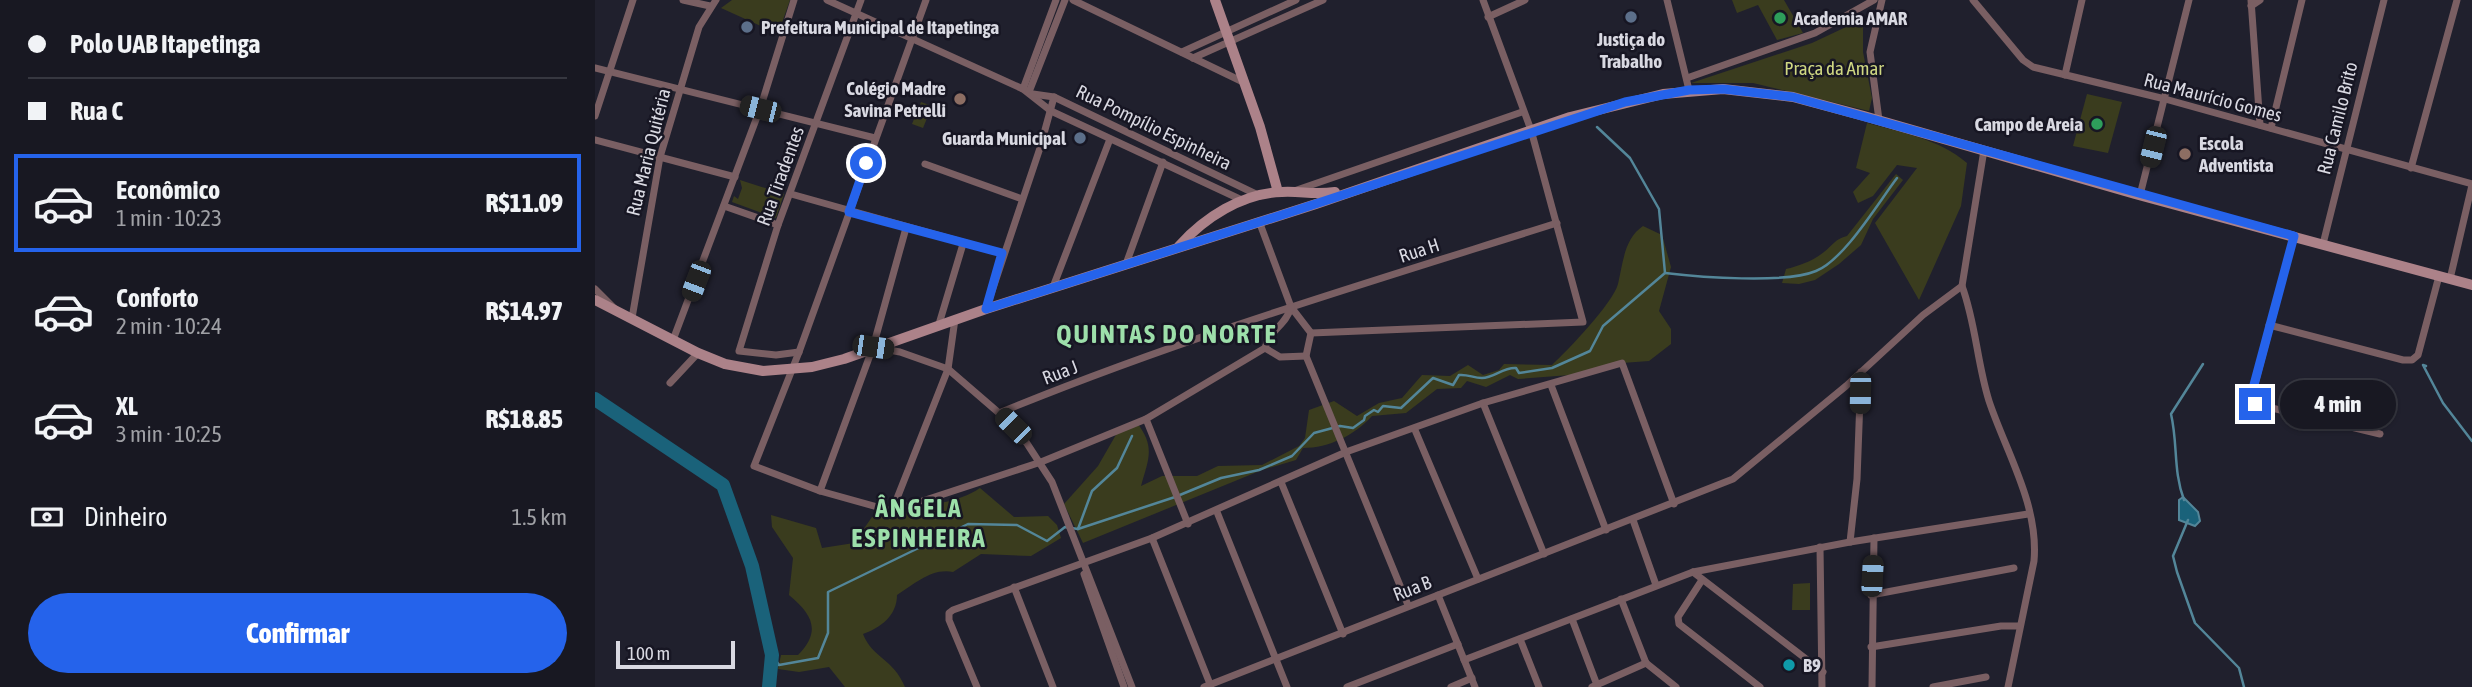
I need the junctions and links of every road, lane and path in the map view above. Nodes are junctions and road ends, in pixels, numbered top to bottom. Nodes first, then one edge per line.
1 (633, 0) edge
2 (683, 0) edge
3 (794, 0) edge
4 (827, 0) edge
5 (861, 0) edge
6 (926, 0) edge
7 (1056, 0) edge
8 (1065, 0) edge
9 (1073, 0) edge
10 (1215, 0) edge
11 (1296, 0) edge
12 (1323, 0) edge
13 (1483, 0) edge
14 (1525, 0) edge
15 (1667, 0) edge
16 (1874, 0) edge
17 (1882, 0) edge
18 (1973, 0) edge
19 (2082, 0) edge
20 (2189, 0) edge
21 (2260, 0) edge
22 (2302, 0) edge
23 (2384, 0) edge
24 (2457, 0) edge
25 (713, 3) edge
26 (2251, 3) edge
27 (856, 13) junction
28 (1488, 17) junction
29 (1227, 36) junction
30 (912, 37) junction
31 (1182, 52) junction
32 (1193, 58) junction
33 (595, 68) edge
34 (609, 71) junction
35 (2065, 75) junction
36 (1687, 78) junction
37 (1241, 82) junction
38 (680, 89) junction
39 (1689, 90) junction
40 (1028, 92) junction
41 (1054, 97) junction
42 (2165, 99) junction
43 (760, 109) junction
44 (1051, 110) junction
45 (1523, 112) junction
46 (595, 116) edge
47 (1879, 120) junction
48 (816, 124) junction
49 (2260, 125) junction
50 (2271, 128) junction
51 (1531, 131) junction
52 (875, 138) junction
53 (1110, 138) junction
54 (595, 140) edge
55 (1984, 150) junction
56 (2345, 150) junction
57 (660, 157) junction
58 (1163, 162) junction
59 (925, 164) dead end
60 (2411, 168) junction
61 (735, 177) junction
62 (2472, 184) edge
63 (1353, 189) junction
64 (1285, 192) junction
65 (791, 194) junction
66 (2140, 195) junction
67 (1260, 196) junction
68 (1022, 199) junction
69 (1244, 201) junction
70 (725, 206) junction
71 (849, 212) junction
72 (1291, 212) junction
73 (1259, 221) junction
74 (1557, 223) junction
75 (778, 225) junction
76 (906, 228) junction
77 (2294, 236) junction
78 (964, 244) junction
79 (2323, 244) junction
80 (1179, 246) junction
81 (1002, 253) junction
82 (1126, 264) junction
83 (2439, 276) junction
84 (2450, 279) junction
85 (2472, 285) edge
86 (1962, 286) junction
87 (1053, 288) junction
88 (595, 289) edge
89 (595, 300) edge
90 (1291, 307) junction
91 (986, 309) junction
92 (617, 311) junction
93 (632, 318) junction
94 (955, 319) junction
95 (939, 324) junction
96 (2269, 325) junction
97 (1311, 333) junction
98 (673, 340) junction
99 (873, 347) junction
100 (1265, 348) junction
101 (799, 352) junction
102 (698, 353) junction
103 (1306, 356) junction
104 (948, 369) junction
105 (792, 370) junction
106 (1861, 372) junction
107 (670, 383) dead end
108 (1551, 385) junction
109 (1483, 403) junction
110 (999, 413) junction
111 (1146, 419) junction
112 (1415, 430) junction
113 (2380, 434) dead end
114 (1346, 452) junction
115 (1041, 462) junction
116 (1281, 482) junction
117 (820, 491) junction
118 (1674, 505) junction
119 (892, 511) junction
120 (1217, 512) junction
121 (2028, 514) junction
122 (1633, 520) junction
123 (1188, 524) junction
124 (1606, 530) junction
125 (1152, 538) junction
126 (1874, 538) junction
127 (1850, 542) junction
128 (1820, 547) junction
129 (1544, 554) junction
130 (1083, 566) junction
131 (2014, 568) dead end
132 (1693, 572) junction
133 (1478, 579) junction
134 (1702, 580) junction
135 (1656, 585) junction
136 (1014, 587) junction
137 (1438, 595) junction
138 (1871, 595) junction
139 (1621, 599) junction
140 (1408, 605) junction
141 (1572, 619) junction
142 (2019, 626) junction
143 (1343, 634) junction
144 (1520, 639) junction
145 (1458, 644) junction
146 (1871, 648) junction
147 (1277, 658) junction
148 (1464, 660) junction
149 (1646, 663) junction
150 (1823, 672) junction
151 (1986, 677) dead end
152 (1472, 678) junction
153 (1207, 686) edge
154 (1594, 686) edge
155 (977, 687) edge
156 (1053, 687) edge
157 (1124, 687) edge
158 (1132, 687) edge
159 (1287, 687) edge
160 (1346, 687) edge
161 (1451, 687) edge
162 (1475, 687) edge
163 (1539, 687) edge
164 (1676, 687) edge
165 (1760, 687) edge
166 (1822, 687) edge
167 (1871, 687) edge
168 (1933, 687) edge
169 (2008, 687) edge

1 - 34 street
2 - 25 street
3 - 43 street
4 - 27 street, Rua Pompílio Espinheira
5 - 27 street, Rua Tiradentes
6 - 30 street
7 - 40 street
8 - 40 street
9 - 31 street
10 - 29 main road
11 - 29 street
12 - 29 street
13 - 28 street
14 - 28 street
15 - 36 street
16 - 36 street
17 - 47 street
18 - 35 street, Rua Maurício Gomes
19 - 35 street
20 - 42 street
21 - 26 street
22 - 50 street
23 - 56 street, Rua Camilo Brito
24 - 60 street
25 - 38 street, Rua Maria Quitéria
26 - 49 street
27 - 30 street, Rua Pompílio Espinheira
27 - 48 street, Rua Tiradentes
28 - 45 street
29 - 31 street
29 - 32 street
29 - 37 main road
30 - 40 street, Rua Pompílio Espinheira
30 - 52 street
31 - 32 street
32 - 37 street
33 - 34 street
34 - 38 street
34 - 46 street
35 - 42 street, Rua Maurício Gomes
36 - 39 street
37 - 64 main road
38 - 43 street
38 - 57 street, Rua Maria Quitéria
39 - 47 main road
39 - 51 main road
40 - 41 street, Rua Pompílio Espinheira
40 - 44 street, Rua Pompílio Espinheira
41 - 44 street
41 - 67 street, Rua Pompílio Espinheira
42 - 49 street, Rua Maurício Gomes
42 - 66 street
43 - 48 street
43 - 61 street
44 - 53 street, Rua Pompílio Espinheira
44 - 68 street
45 - 51 street
45 - 64 street
47 - 55 main road
48 - 52 street
48 - 65 street, Rua Tiradentes
49 - 50 street, Rua Maurício Gomes
50 - 56 street, Rua Maurício Gomes
51 - 63 main road
51 - 74 street
52 - 71 street
53 - 58 street, Rua Pompílio Espinheira
53 - 87 street
54 - 57 street
55 - 66 main road
55 - 86 street
56 - 60 street, Rua Maurício Gomes
56 - 79 street, Rua Camilo Brito
57 - 61 street
57 - 93 street, Rua Maria Quitéria
58 - 69 street, Rua Pompílio Espinheira
58 - 82 street
59 - 68 street
60 - 62 street, Rua Maurício Gomes
61 - 70 street
62 - 84 street
63 - 64 main road
63 - 72 main road
64 - 67 main road
64 - 72 main road
65 - 71 street
65 - 75 street, Rua Tiradentes
66 - 77 main road
67 - 69 main road
68 - 81 street
69 - 80 main road
70 - 75 street
70 - 98 street
71 - 76 street
71 - 101 street
72 - 73 main road
73 - 80 main road
73 - 90 street
74 - 90 street, Rua H
74 - 97 street
75 - 101 street, Rua Tiradentes
76 - 78 street
76 - 99 street
77 - 79 main road
77 - 96 street
78 - 81 street
78 - 95 street
79 - 83 main road
80 - 82 main road
81 - 91 street
82 - 87 main road
83 - 84 main road
83 - 96 street
84 - 85 main road
86 - 106 street, Rua B
86 - 121 street
87 - 91 main road
88 - 92 street
89 - 92 main road
90 - 97 street
90 - 100 street
90 - 110 street, Rua J
91 - 94 main road
92 - 93 main road
93 - 98 main road
94 - 95 main road
94 - 104 street
95 - 99 main road
96 - 113 street
97 - 103 street
98 - 102 main road
99 - 104 street
99 - 105 main road
99 - 117 street
100 - 103 street
100 - 111 street
101 - 105 street
102 - 105 main road
102 - 107 street
103 - 114 street
104 - 110 street
104 - 119 street
105 - 117 street
106 - 118 street, Rua B
106 - 127 street
108 - 109 street
108 - 118 street
108 - 124 street
109 - 112 street
109 - 129 street
110 - 115 street
111 - 115 street
111 - 123 street
112 - 114 street
112 - 133 street
114 - 116 street
114 - 140 street
115 - 119 street
115 - 130 street
116 - 120 street
116 - 143 street
117 - 119 street
118 - 122 street, Rua B
120 - 123 street
120 - 147 street
121 - 126 street
121 - 142 street
122 - 124 street, Rua B
122 - 135 street
123 - 125 street
124 - 129 street, Rua B
125 - 130 street
125 - 153 street
126 - 127 street
126 - 138 street
127 - 128 street
128 - 132 street
128 - 150 street
129 - 133 street, Rua B
130 - 136 street
130 - 157 street
130 - 158 street
131 - 138 street
132 - 134 street
132 - 135 street
133 - 137 street, Rua B
134 - 150 street
134 - 165 street
135 - 139 street
136 - 155 street
136 - 156 street
137 - 140 street, Rua B
137 - 145 street
138 - 146 street
139 - 141 street
139 - 149 street
140 - 143 street, Rua B
141 - 144 street
141 - 154 street
142 - 146 street
142 - 169 street
143 - 147 street, Rua B
144 - 148 street
144 - 163 street
145 - 148 street
145 - 160 street
146 - 167 street
147 - 153 street, Rua B
147 - 159 street
148 - 152 street
149 - 154 street
149 - 164 street
150 - 166 street
151 - 168 street
152 - 161 street
152 - 162 street

